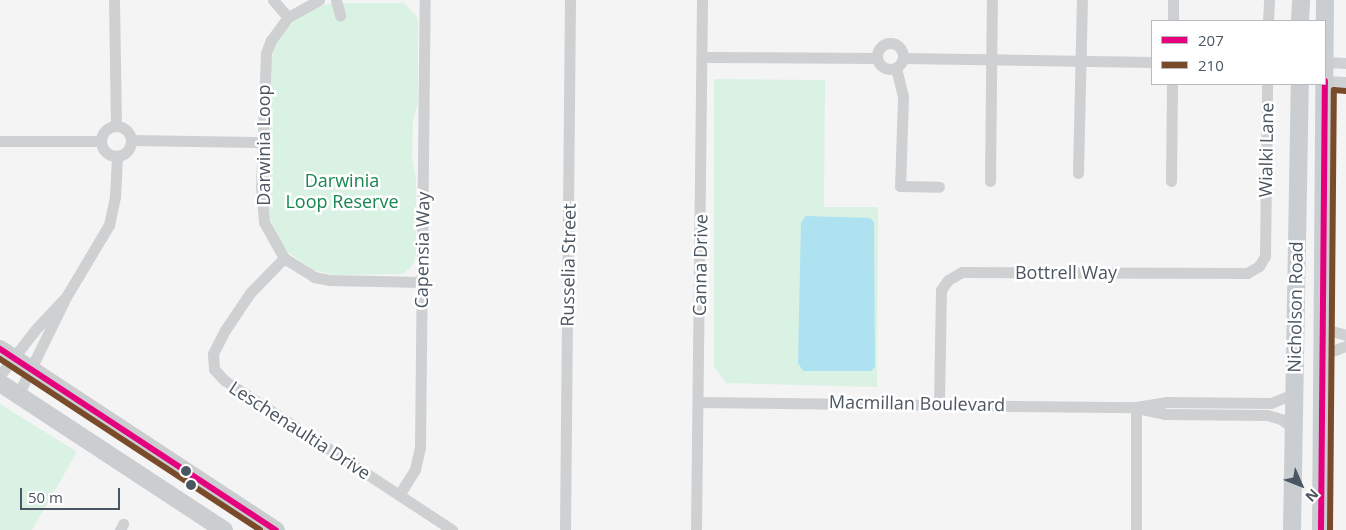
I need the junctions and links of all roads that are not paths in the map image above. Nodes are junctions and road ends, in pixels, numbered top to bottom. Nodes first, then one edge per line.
1 (114, 0) edge
2 (273, 0) edge
3 (319, 0) edge
4 (336, 0) edge
5 (425, 0) edge
6 (570, 0) edge
7 (702, 0) edge
8 (992, 0) edge
9 (1082, 0) edge
10 (1173, 0) edge
11 (1269, 0) edge
12 (1301, 0) edge
13 (1326, 0) edge
14 (340, 16) dead end
15 (288, 17) junction
16 (1173, 20) edge
17 (1268, 20) edge
18 (1300, 20) edge
19 (1326, 20) edge
20 (702, 57) junction
21 (876, 58) junction
22 (903, 58) junction
23 (991, 58) junction
24 (1081, 61) junction
25 (1151, 62) edge
26 (1326, 62) edge
27 (1346, 62) edge
28 (896, 68) junction
29 (1326, 81) edge
30 (1346, 82) edge
31 (1172, 85) edge
32 (1267, 85) edge
33 (1300, 85) edge
34 (1325, 85) edge
35 (116, 125) junction
36 (131, 140) junction
37 (0, 141) edge
38 (100, 141) junction
39 (261, 142) junction
40 (117, 156) junction
41 (1078, 173) dead end
42 (990, 181) dead end
43 (1171, 181) dead end
44 (939, 187) dead end
45 (1266, 216) joint
46 (284, 258) junction
47 (422, 282) junction
48 (66, 297) junction
49 (1324, 329) junction
50 (1346, 335) edge
51 (1346, 346) edge
52 (6, 353) edge
53 (1324, 354) junction
54 (32, 371) junction
55 (0, 376) edge
56 (0, 383) edge
57 (1293, 394) junction
58 (18, 395) junction
59 (698, 402) junction
60 (939, 403) junction
61 (1136, 407) junction
62 (1293, 428) junction
63 (399, 496) junction
64 (224, 530) edge
65 (276, 530) edge
66 (452, 530) edge
67 (565, 530) edge
68 (696, 530) edge
69 (1136, 530) edge
70 (1292, 530) edge
71 (1321, 530) edge

1 - 35 street
2 - 15 street
3 - 15 street, Darwinia Loop
4 - 14 street
5 - 47 street, Capensia Way
6 - 67 street, Russelia Street
7 - 20 street, Canna Drive
8 - 23 street
9 - 24 street
10 - 16 street
11 - 17 street
12 - 18 main road
13 - 19 main road, Nicholson Road
15 - 39 street, Darwinia Loop
20 - 21 street
20 - 59 street, Canna Drive
21 - 22 street
21 - 28 street
22 - 23 street
22 - 28 street
23 - 24 street
23 - 42 street
24 - 25 street
24 - 41 street
26 - 27 street
28 - 44 street
29 - 30 street
31 - 43 street
32 - 45 street, Wialki Lane
33 - 57 main road, Nicholson Road
34 - 49 main road, Nicholson Road
35 - 36 street
35 - 38 street
36 - 39 street
36 - 40 street
37 - 38 street
38 - 40 street
39 - 46 street, Darwinia Loop
40 - 48 street
45 - 60 street, Bottrell Way
46 - 47 street, Darwinia Loop
46 - 63 street, Leschenaultia Drive
47 - 63 street, Capensia Way
48 - 52 street
48 - 54 street
49 - 50 street
49 - 53 main road, Nicholson Road
51 - 53 street
52 - 54 main road
52 - 55 street
53 - 71 main road, Nicholson Road
54 - 58 street
54 - 65 main road
56 - 58 main road
57 - 61 street, Macmillan Boulevard
57 - 62 main road, Nicholson Road
58 - 64 main road
59 - 60 street, Macmillan Boulevard
59 - 68 street, Canna Drive
60 - 61 street, Macmillan Boulevard
61 - 62 street, Macmillan Boulevard
61 - 69 street
62 - 70 main road, Nicholson Road
63 - 66 street, Leschenaultia Drive

